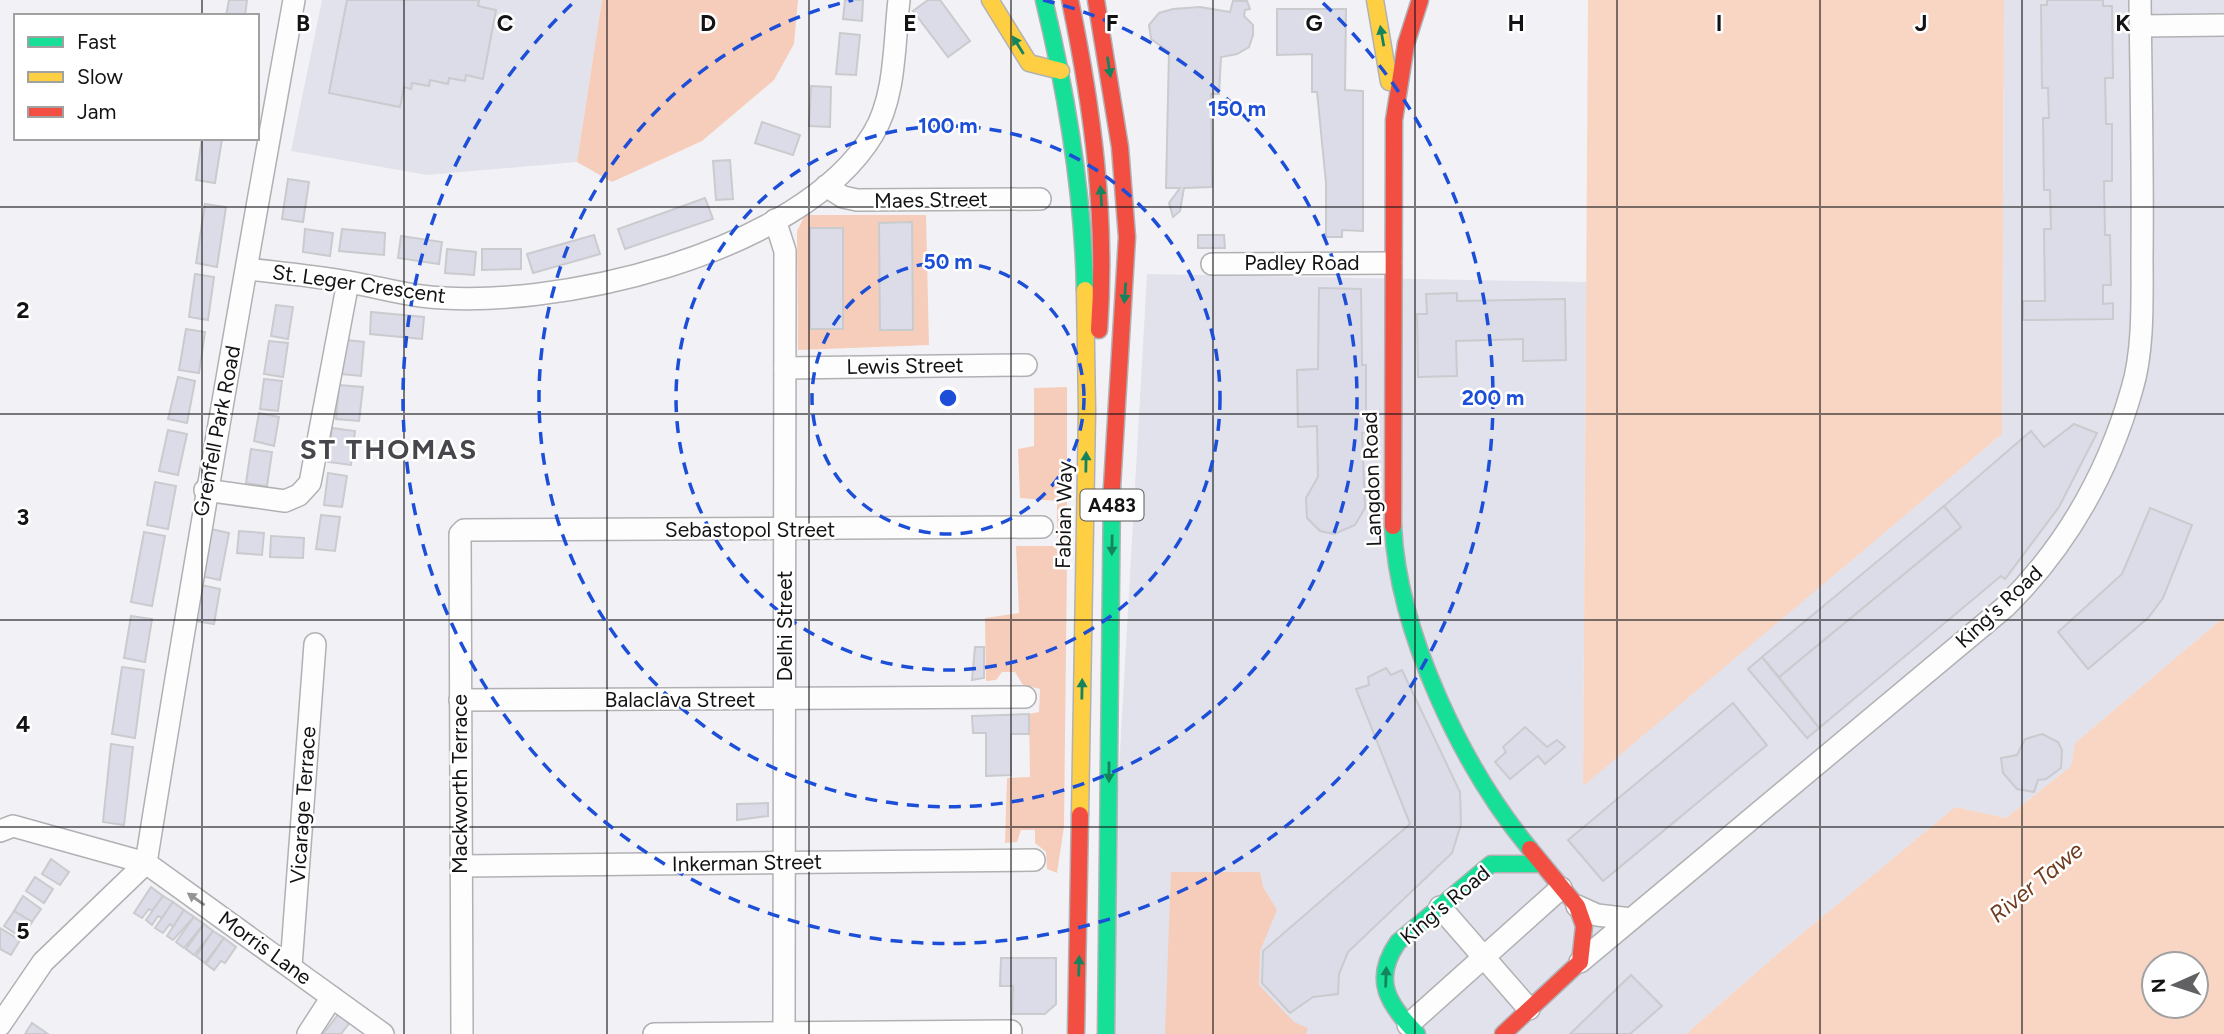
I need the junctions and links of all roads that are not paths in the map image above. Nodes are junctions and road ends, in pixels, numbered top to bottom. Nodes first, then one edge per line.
1 (294, 0) edge
2 (899, 0) edge
3 (990, 0) edge
4 (1044, 0) edge
5 (1070, 0) edge
6 (1096, 0) edge
7 (1375, 0) edge
8 (1420, 0) edge
9 (2140, 0) edge
10 (2224, 25) edge
11 (2140, 26) junction
12 (1061, 71) junction
13 (1394, 120) junction
14 (827, 186) junction
15 (1040, 198) dead end
16 (775, 220) junction
17 (1391, 263) junction
18 (1212, 264) dead end
19 (248, 268) junction
20 (348, 282) junction
21 (1026, 365) dead end
22 (785, 368) junction
23 (1087, 410) junction
24 (205, 490) junction
25 (1042, 527) dead end
26 (786, 531) junction
27 (460, 534) joint
28 (315, 644) dead end
29 (1025, 697) dead end
30 (460, 700) junction
31 (785, 700) junction
32 (1501, 814) junction
33 (0, 831) edge
34 (1495, 850) junction
35 (1034, 860) dead end
36 (784, 862) junction
37 (146, 863) junction
38 (1540, 864) junction
39 (461, 866) junction
40 (1561, 888) junction
41 (1577, 906) junction
42 (1440, 907) junction
43 (1631, 919) junction
44 (1484, 958) junction
45 (1580, 962) junction
46 (291, 967) junction
47 (332, 997) junction
48 (1529, 1009) junction
49 (0, 1025) edge
50 (1412, 1029) edge
51 (1011, 1031) dead end
52 (784, 1033) edge
53 (308, 1034) edge
54 (383, 1034) edge
55 (462, 1034) edge
56 (654, 1034) edge
57 (1076, 1034) edge
58 (1106, 1034) edge
59 (1503, 1034) edge

1 - 19 street, Grenfell Park Road
2 - 14 street, St. Leger Crescent
12 -> 3 main road
4 - 12 main road, Fabian Way / A483
23 -> 5 main road
6 -> 58 main road, A483
13 -> 7 main road, Langdon Road
8 - 13 main road, Langdon Road
9 - 11 street, King's Road
10 - 11 street
11 - 43 street, King's Road
12 - 23 main road, Fabian Way / A483
13 - 17 main road, Langdon Road
14 - 15 street, Maes Street
14 - 16 street, St. Leger Crescent
16 - 20 street, St. Leger Crescent
16 - 22 street, Delhi Street
17 - 18 street, Padley Road
17 - 32 main road, Langdon Road
19 - 20 street, St. Leger Crescent
19 - 24 street, Grenfell Park Road
20 - 24 street
21 - 22 street, Lewis Street
22 - 26 street, Delhi Street
57 -> 23 main road, Fabian Way / A483
24 - 37 street, Grenfell Park Road
25 - 26 street, Sebastopol Street
26 - 27 street, Sebastopol Street
26 - 31 street, Delhi Street
27 - 30 street, Mackworth Terrace
28 - 46 street, Vicarage Terrace
29 - 31 street, Balaclava Street
30 - 31 street, Balaclava Street
30 - 39 street, Mackworth Terrace
31 - 36 street, Delhi Street
32 - 34 main road
32 - 38 main road, Langdon Road
33 - 37 street
34 - 38 main road, King's Road
34 - 42 main road, King's Road
35 - 36 street, Inkerman Street
36 - 39 street, Inkerman Street
36 - 52 street, Delhi Street
46 -> 37 street, Morris Lane
37 - 49 street
38 - 40 main road
39 - 55 street, Mackworth Terrace
40 - 41 main road
40 - 44 street
41 - 43 street
41 - 45 main road
42 - 44 street
50 -> 42 main road, King's Road
43 - 45 street, King's Road
44 - 48 street
44 - 50 street
45 - 48 main road, King's Road
46 - 47 street, Morris Lane
47 - 53 street
47 - 54 street, Morris Lane
48 - 59 main road, King's Road
51 - 52 street
52 - 56 street

